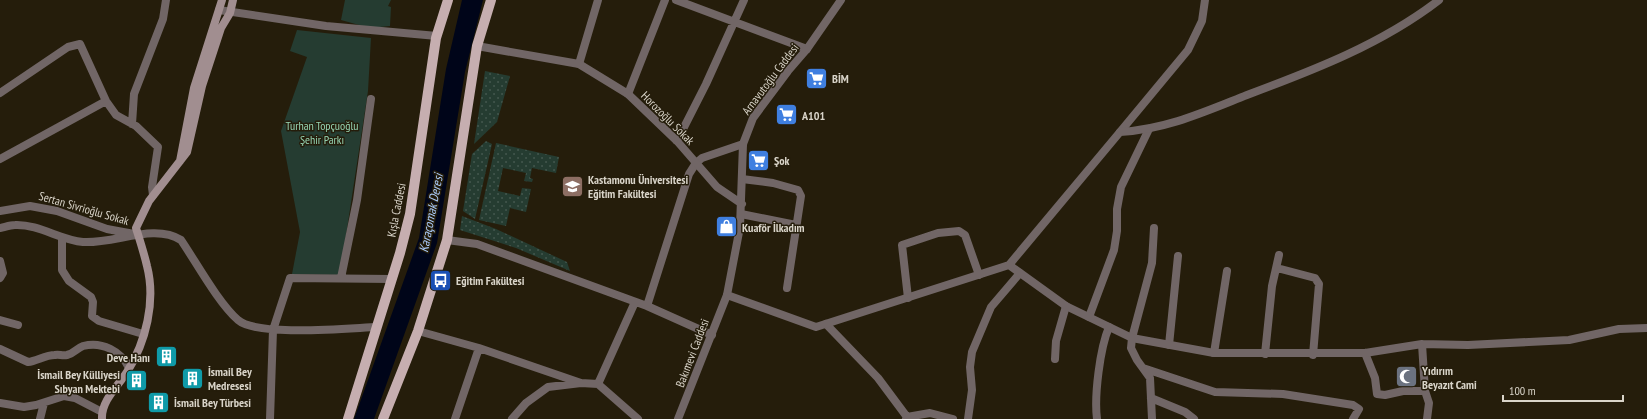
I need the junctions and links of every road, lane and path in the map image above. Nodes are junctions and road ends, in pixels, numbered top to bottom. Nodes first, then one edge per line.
1 (166, 0) edge
2 (222, 0) edge
3 (233, 0) edge
4 (448, 0) edge
5 (491, 0) edge
6 (598, 0) edge
7 (665, 0) edge
8 (676, 0) edge
9 (744, 0) edge
10 (841, 0) edge
11 (1205, 0) edge
12 (1439, 0) edge
13 (220, 10) junction
14 (230, 13) junction
15 (734, 21) junction
16 (437, 36) junction
17 (478, 46) junction
18 (807, 49) junction
19 (579, 64) junction
20 (0, 93) edge
21 (628, 94) junction
22 (370, 99) dead end
23 (106, 101) junction
24 (132, 124) junction
25 (1149, 129) junction
26 (1120, 132) junction
27 (677, 141) junction
28 (744, 144) junction
29 (0, 159) edge
30 (180, 163) junction
31 (696, 163) junction
32 (742, 179) junction
33 (153, 195) junction
34 (742, 204) junction
35 (0, 211) edge
36 (741, 214) junction
37 (796, 225) junction
38 (0, 228) edge
39 (1154, 228) dead end
40 (138, 236) junction
41 (62, 237) junction
42 (447, 240) junction
43 (1279, 255) dead end
44 (1178, 256) dead end
45 (0, 261) edge
46 (1009, 265) junction
47 (1277, 268) junction
48 (1227, 271) dead end
49 (1020, 273) junction
50 (979, 275) junction
51 (0, 278) edge
52 (341, 278) junction
53 (392, 279) junction
54 (787, 288) dead end
55 (727, 295) junction
56 (908, 298) junction
57 (635, 302) junction
58 (647, 306) junction
59 (1066, 306) junction
60 (1089, 317) junction
61 (0, 320) edge
62 (826, 324) junction
63 (18, 325) dead end
64 (377, 327) junction
65 (1109, 327) junction
66 (1647, 328) edge
67 (273, 330) junction
68 (418, 330) junction
69 (143, 334) junction
70 (712, 335) junction
71 (1132, 338) junction
72 (1422, 344) junction
73 (1169, 345) junction
74 (479, 348) junction
75 (0, 349) edge
76 (1214, 353) junction
77 (1365, 353) junction
78 (1265, 354) junction
79 (1313, 355) junction
80 (1055, 359) dead end
81 (129, 368) junction
82 (1143, 368) junction
83 (581, 383) junction
84 (598, 384) junction
85 (1425, 391) junction
86 (1151, 398) junction
87 (44, 402) junction
88 (0, 403) edge
89 (102, 415) edge
90 (906, 418) edge
91 (40, 419) edge
92 (270, 419) edge
93 (348, 419) edge
94 (383, 419) edge
95 (454, 419) edge
96 (512, 419) edge
97 (638, 419) edge
98 (678, 419) edge
99 (953, 419) edge
100 (968, 419) edge
101 (1097, 419) edge
102 (1152, 419) edge
103 (1194, 419) edge
104 (1353, 419) edge
105 (1427, 419) edge

1 - 24 street
2 - 13 main road
3 - 14 main road
4 - 16 main road, Kışla Caddesi
5 - 17 main road
6 - 19 street
7 - 21 street
8 - 15 street
9 - 15 street
10 - 18 street, Arnavutoğlu Caddesi
11 - 26 street
12 - 25 street
13 - 14 street
13 - 30 main road
14 - 16 street
14 - 30 main road
15 - 18 street
15 - 27 street
16 - 53 main road, Kışla Caddesi
17 - 19 street, Horozoğlu Sokak
17 - 42 main road
18 - 28 street, Arnavutoğlu Caddesi
19 - 21 street, Horozoğlu Sokak
20 - 23 street
21 - 27 street, Horozoğlu Sokak
22 - 52 street
23 - 24 street
23 - 29 street
24 - 33 street
25 - 26 street
25 - 60 street
26 - 46 street
27 - 31 street, Horozoğlu Sokak
28 - 31 street
28 - 32 street, Arnavutoğlu Caddesi
30 - 33 main road
31 - 34 street, Horozoğlu Sokak
31 - 58 street
32 - 34 street, Arnavutoğlu Caddesi
32 - 37 street
33 - 40 main road
34 - 36 street
35 - 40 street, Sertan Sivrioğlu Sokak
36 - 37 street
36 - 55 street
37 - 54 street
38 - 41 street
39 - 71 street
40 - 41 street
40 - 67 street
40 - 69 main road
41 - 69 street
42 - 57 street
42 - 68 main road
43 - 47 street
44 - 73 street
45 - 51 street
46 - 49 street
46 - 50 street
47 - 78 street
47 - 79 street
48 - 76 street
49 - 59 street
49 - 100 street
50 - 56 street
50 - 56 street
52 - 53 street
52 - 67 street
53 - 64 main road, Kışla Caddesi
55 - 62 street
55 - 70 street, Bakımevi Caddesi
56 - 62 street
57 - 58 street
57 - 84 street
58 - 70 street
59 - 60 street
59 - 80 street
60 - 65 street
61 - 63 street
62 - 90 street
64 - 67 street
64 - 93 main road, Kışla Caddesi
65 - 71 street
65 - 101 street
66 - 72 street
67 - 92 street
68 - 74 street
68 - 94 main road
69 - 81 main road
70 - 98 street, Bakımevi Caddesi
71 - 73 street
71 - 82 street
72 - 77 street
72 - 85 street
73 - 76 street
74 - 83 street
74 - 95 street
75 - 81 street
76 - 78 street
77 - 79 street
77 - 85 street
78 - 79 street
81 - 89 main road
82 - 86 street
82 - 104 street
83 - 84 street
83 - 96 street
84 - 97 street
85 - 105 street
86 - 102 street
86 - 103 street
87 - 88 street
87 - 89 street
87 - 91 street
90 - 99 street

